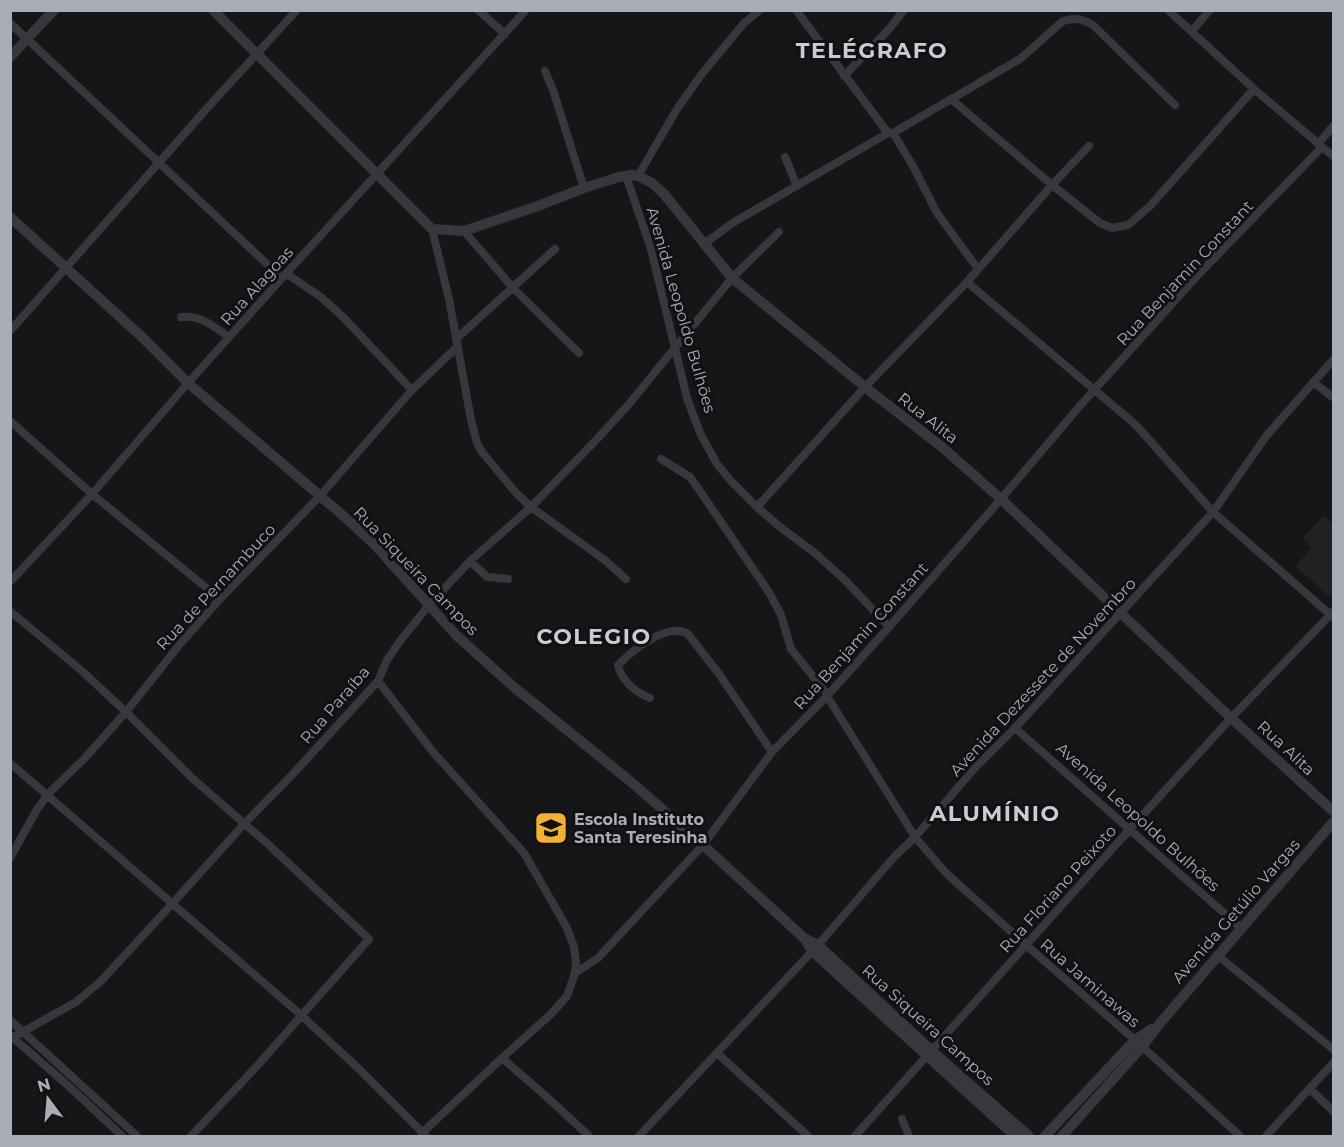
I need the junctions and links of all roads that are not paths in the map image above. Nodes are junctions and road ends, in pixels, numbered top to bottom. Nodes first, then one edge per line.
1 (54, 10) edge
2 (213, 10) edge
3 (297, 10) edge
4 (478, 10) edge
5 (526, 10) edge
6 (796, 10) edge
7 (904, 10) edge
8 (1168, 10) edge
9 (1210, 10) edge
10 (755, 12) edge
11 (10, 22) edge
12 (1192, 31) junction
13 (505, 34) junction
14 (28, 38) junction
15 (256, 55) junction
16 (10, 57) edge
17 (545, 71) dead end
18 (844, 76) junction
19 (1254, 89) junction
20 (951, 99) junction
21 (1175, 105) dead end
22 (1334, 125) edge
23 (890, 133) junction
24 (1089, 146) dead end
25 (1320, 146) junction
26 (785, 157) dead end
27 (1334, 157) edge
28 (160, 163) junction
29 (378, 173) junction
30 (626, 176) junction
31 (638, 176) junction
32 (1052, 185) junction
33 (797, 186) junction
34 (584, 188) junction
35 (10, 217) edge
36 (432, 229) junction
37 (464, 231) junction
38 (779, 231) dead end
39 (704, 244) junction
40 (555, 249) dead end
41 (66, 267) junction
42 (978, 269) junction
43 (285, 276) junction
44 (732, 278) junction
45 (967, 282) junction
46 (513, 288) junction
47 (181, 317) dead end
48 (10, 331) edge
49 (229, 337) junction
50 (456, 343) junction
51 (675, 347) junction
52 (579, 353) dead end
53 (1334, 358) edge
54 (1312, 382) junction
55 (188, 383) junction
56 (865, 387) junction
57 (412, 390) junction
58 (1094, 390) junction
59 (1334, 398) edge
60 (10, 421) edge
61 (661, 459) dead end
62 (92, 494) junction
63 (319, 497) junction
64 (1000, 499) junction
65 (531, 507) junction
66 (757, 507) junction
67 (1213, 512) junction
68 (470, 561) junction
69 (508, 579) dead end
70 (626, 579) dead end
71 (10, 582) edge
72 (220, 599) junction
73 (429, 605) junction
74 (10, 611) edge
75 (1119, 613) junction
76 (1332, 614) edge
77 (889, 627) junction
78 (378, 681) junction
79 (827, 695) junction
80 (650, 698) dead end
81 (126, 712) junction
82 (1231, 718) junction
83 (1015, 728) junction
84 (772, 752) junction
85 (10, 763) edge
86 (48, 794) junction
87 (1334, 812) edge
88 (1334, 820) edge
89 (244, 824) junction
90 (1130, 829) junction
91 (915, 837) junction
92 (704, 845) junction
93 (10, 858) edge
94 (172, 904) junction
95 (1241, 928) junction
96 (1026, 945) junction
97 (815, 948) junction
98 (1217, 956) junction
99 (575, 973) junction
100 (301, 1015) junction
101 (10, 1020) edge
102 (22, 1032) junction
103 (11, 1037) edge
104 (1138, 1044) junction
105 (1334, 1050) edge
106 (717, 1053) junction
107 (930, 1054) junction
108 (502, 1058) junction
109 (1334, 1062) edge
110 (1310, 1089) junction
111 (1090, 1097) junction
112 (106, 1108) junction
113 (1334, 1113) edge
114 (99, 1114) junction
115 (902, 1119) dead end
116 (423, 1135) edge
117 (122, 1137) edge
118 (136, 1137) edge
119 (191, 1137) edge
120 (589, 1137) edge
121 (639, 1137) edge
122 (808, 1137) edge
123 (855, 1137) edge
124 (909, 1137) edge
125 (1015, 1137) edge
126 (1029, 1137) edge
127 (1045, 1137) edge
128 (1062, 1137) edge
129 (1240, 1137) edge
130 (1266, 1137) edge

1 - 14 street
2 - 15 street
3 - 15 street
4 - 13 street
5 - 13 street, Rua Alagoas
6 - 18 street
7 - 18 street
8 - 12 street
9 - 12 street
10 - 31 street
11 - 14 street
12 - 19 street
13 - 29 street, Rua Alagoas
14 - 16 street
14 - 28 street
15 - 28 street
15 - 29 street
17 - 34 street
18 - 23 street
19 - 25 street
19 - 32 street
20 - 21 street
20 - 23 street
20 - 32 street
22 - 25 street, Rua Benjamin Constant
23 - 33 street
23 - 42 street
24 - 32 street
25 - 27 street
25 - 58 street, Rua Benjamin Constant
26 - 33 street
28 - 41 street
28 - 43 street
29 - 36 street
29 - 43 street, Rua Alagoas
30 - 31 street
30 - 34 street
30 - 51 street, Avenida Leopoldo Bulhões
31 - 39 street, Rua Alita
32 - 42 street
33 - 39 street
34 - 37 street
35 - 41 street, Rua Siqueira Campos
36 - 37 street
36 - 50 street
37 - 46 street
38 - 44 street, Rua Paraíba
39 - 44 street, Rua Alita
40 - 46 street, Rua de Pernambuco
41 - 48 street
41 - 55 street, Rua Siqueira Campos
42 - 45 street
43 - 49 street, Rua Alagoas
43 - 57 street
44 - 51 street, Rua Paraíba
44 - 56 street, Rua Alita
45 - 56 street
45 - 58 street
46 - 50 street, Rua de Pernambuco
46 - 52 street
47 - 49 street
49 - 55 street, Rua Alagoas
50 - 57 street, Rua de Pernambuco
50 - 65 street
51 - 65 street, Rua Paraíba
51 - 66 street, Avenida Leopoldo Bulhões
53 - 54 street, Avenida Dezessete de Novembro
54 - 59 street
54 - 67 street, Avenida Dezessete de Novembro
55 - 62 street, Rua Alagoas
55 - 63 street, Rua Siqueira Campos
56 - 64 street, Rua Alita
56 - 66 street
57 - 63 street, Rua de Pernambuco
58 - 64 street, Rua Benjamin Constant
58 - 67 street
60 - 62 street
61 - 79 street, Rua Jaminawas
62 - 71 street, Rua Alagoas
62 - 72 street
63 - 72 street, Rua de Pernambuco
63 - 73 street, Rua Siqueira Campos
64 - 75 street, Rua Alita
64 - 77 street, Rua Benjamin Constant
65 - 68 street, Rua Paraíba
65 - 70 street
66 - 77 street, Avenida Leopoldo Bulhões
67 - 75 street, Avenida Dezessete de Novembro
67 - 76 street
68 - 69 street
68 - 73 street, Rua Paraíba
72 - 81 street, Rua de Pernambuco
73 - 78 street, Rua Paraíba
73 - 92 street, Rua Siqueira Campos
74 - 81 street
75 - 82 street, Rua Alita
75 - 83 street, Avenida Dezessete de Novembro
76 - 82 street, Rua Floriano Peixoto
77 - 79 street, Rua Benjamin Constant
78 - 89 street, Rua Paraíba
78 - 99 street
79 - 84 street, Rua Benjamin Constant
79 - 91 street, Rua Jaminawas
80 - 84 street
81 - 86 street, Rua de Pernambuco
81 - 89 street
82 - 87 street, Rua Alita
82 - 90 street, Rua Floriano Peixoto
83 - 90 street, Avenida Leopoldo Bulhões
83 - 91 street, Avenida Dezessete de Novembro
84 - 92 street, Rua Benjamin Constant
85 - 86 street
86 - 93 street, Rua de Pernambuco
86 - 94 street
88 - 95 street, Avenida Getúlio Vargas
89 - 94 street, Rua Paraíba
89 - 100 street
90 - 95 street, Avenida Leopoldo Bulhões
90 - 96 street, Rua Floriano Peixoto
91 - 96 street, Rua Jaminawas
91 - 97 street, Avenida Dezessete de Novembro
92 - 97 street, Rua Siqueira Campos
92 - 99 street, Rua Benjamin Constant
94 - 100 street
94 - 102 street, Rua Paraíba
95 - 98 street, Avenida Getúlio Vargas
96 - 104 street, Rua Jaminawas
96 - 107 street, Rua Floriano Peixoto
97 - 106 street, Avenida Dezessete de Novembro
97 - 107 street, Rua Siqueira Campos
98 - 104 street, Avenida Getúlio Vargas
98 - 105 street
99 - 108 street
100 - 116 street
100 - 119 street
101 - 102 street
102 - 103 street, Rua Paraíba
102 - 112 street
103 - 114 street
104 - 111 street, Avenida Getúlio Vargas
104 - 129 street, Rua Jaminawas
106 - 121 street, Avenida Dezessete de Novembro
106 - 122 street
107 - 123 street, Rua Floriano Peixoto
107 - 125 street, Rua Siqueira Campos
107 - 126 street, Rua Siqueira Campos
108 - 116 street
108 - 120 street
109 - 110 street
110 - 113 street
110 - 130 street
111 - 127 street, Avenida Getúlio Vargas
111 - 128 street, Avenida Getúlio Vargas
112 - 114 street
112 - 118 street
114 - 117 street
115 - 124 street

